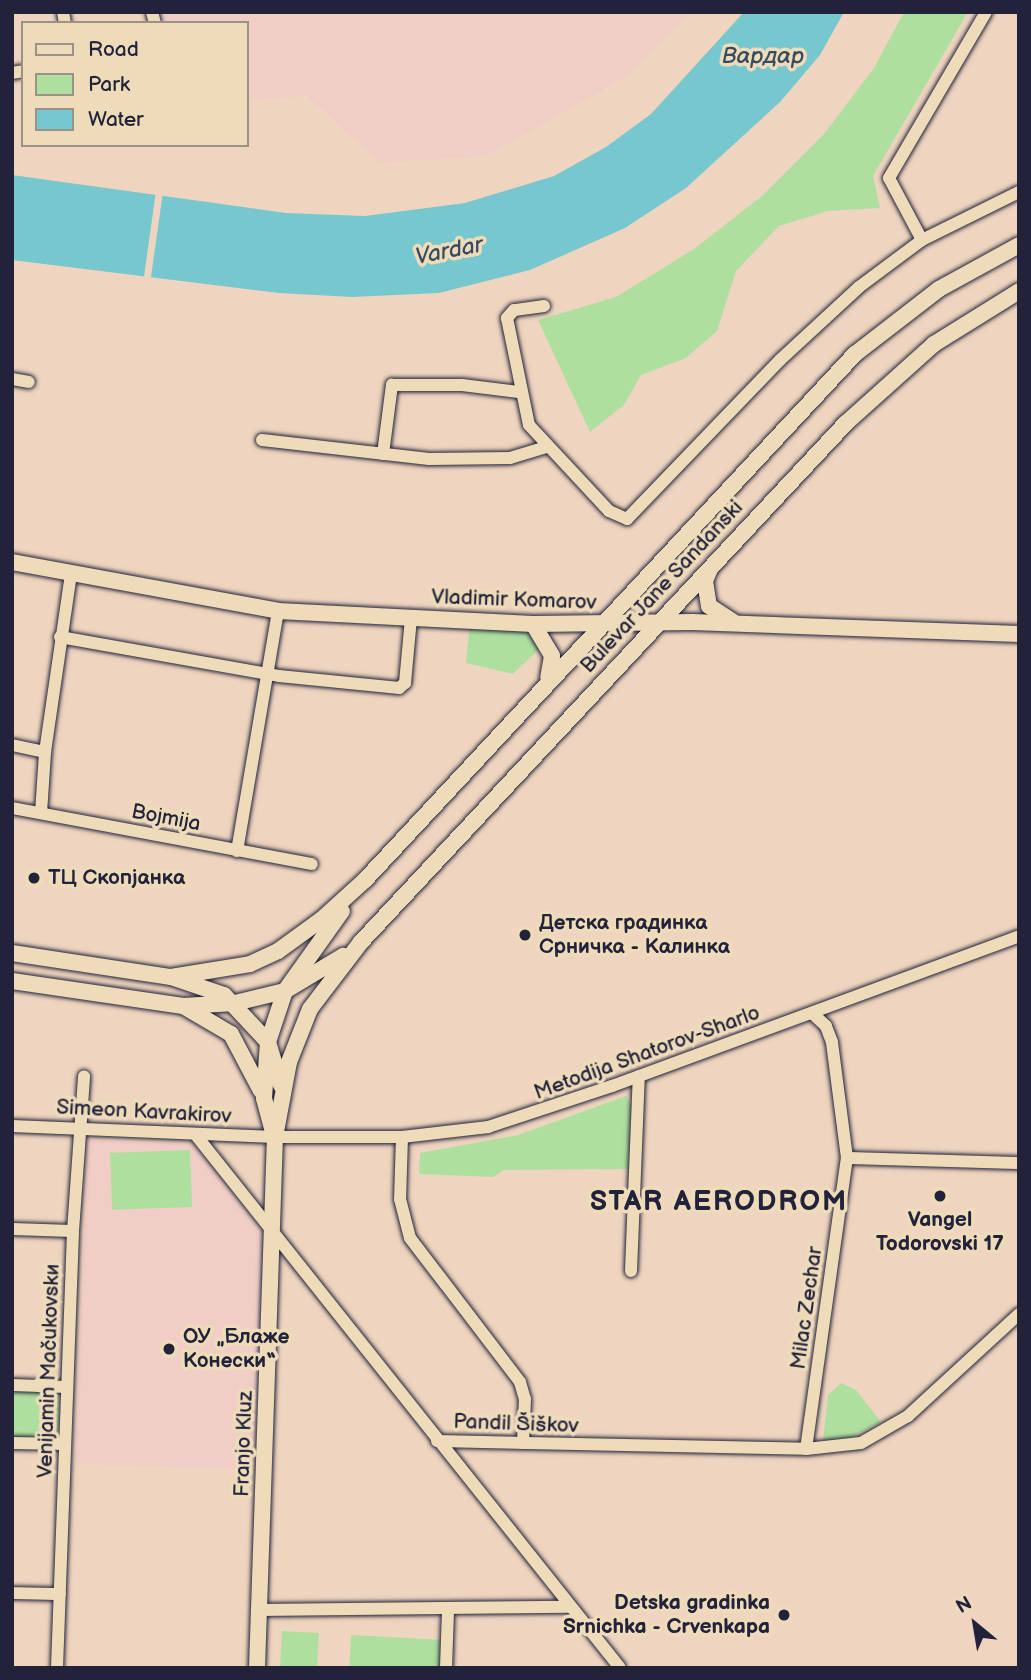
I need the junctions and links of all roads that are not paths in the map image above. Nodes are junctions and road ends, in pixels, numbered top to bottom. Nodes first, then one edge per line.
1 (986, 12) edge
2 (1019, 192) edge
3 (922, 240) junction
4 (1019, 245) edge
5 (1019, 291) edge
6 (544, 306) dead end
7 (12, 379) edge
8 (29, 383) dead end
9 (519, 392) junction
10 (262, 440) dead end
11 (546, 447) junction
12 (383, 454) junction
13 (12, 562) edge
14 (711, 565) junction
15 (71, 574) junction
16 (278, 611) junction
17 (411, 618) junction
18 (657, 622) junction
19 (533, 624) junction
20 (600, 624) junction
21 (742, 626) junction
22 (1019, 634) edge
23 (60, 637) junction
24 (268, 674) junction
25 (548, 678) junction
26 (12, 745) edge
27 (45, 752) junction
28 (12, 808) edge
29 (41, 813) junction
30 (237, 851) junction
31 (312, 864) dead end
32 (365, 880) junction
33 (1019, 936) edge
34 (361, 942) junction
35 (12, 953) edge
36 (171, 977) junction
37 (12, 981) edge
38 (285, 990) junction
39 (235, 1003) junction
40 (183, 1006) junction
41 (812, 1013) junction
42 (268, 1042) junction
43 (84, 1076) dead end
44 (639, 1076) junction
45 (282, 1089) junction
46 (264, 1098) junction
47 (12, 1126) edge
48 (78, 1128) junction
49 (195, 1134) junction
50 (275, 1137) junction
51 (402, 1138) junction
52 (847, 1158) junction
53 (1019, 1163) edge
54 (12, 1229) edge
55 (73, 1231) junction
56 (272, 1231) junction
57 (631, 1271) dead end
58 (1019, 1314) edge
59 (12, 1385) edge
60 (67, 1387) junction
61 (437, 1441) junction
62 (12, 1443) edge
63 (523, 1443) junction
64 (65, 1444) junction
65 (806, 1449) junction
66 (12, 1593) edge
67 (60, 1594) junction
68 (570, 1607) junction
69 (259, 1610) junction
70 (448, 1612) junction
71 (57, 1668) edge
72 (257, 1668) edge
73 (446, 1668) edge
74 (620, 1668) edge

1 - 3 street
2 - 3 street
3 - 11 street
4 - 20 street, Bulevar Jane Sandanski
5 - 14 street, Bulevar Jane Sandanski
6 - 9 street
7 - 8 street
9 - 11 street
9 - 12 street
10 - 12 street
11 - 12 street
13 - 15 street, Vladimir Komarov
14 - 18 street, Bulevar Jane Sandanski
14 - 21 street
15 - 16 street, Vladimir Komarov
15 - 23 street
16 - 17 street, Vladimir Komarov
16 - 24 street
17 - 19 street, Vladimir Komarov
17 - 24 street
18 - 20 street, Vladimir Komarov
18 - 21 street, Vladimir Komarov
18 - 34 street, Bulevar Jane Sandanski
19 - 20 street, Vladimir Komarov
19 - 25 street
20 - 25 street, Bulevar Jane Sandanski
21 - 22 street, Vladimir Komarov
23 - 24 street
23 - 27 street
24 - 30 street
25 - 32 street, Bulevar Jane Sandanski
26 - 27 street
27 - 29 street
28 - 29 street, Bojmija
29 - 30 street, Bojmija
30 - 31 street, Bojmija
32 - 36 street, Bulevar Jane Sandanski
32 - 38 street, Bulevar Jane Sandanski
33 - 41 street, Metodija Shatorov-Sharlo
34 - 38 street
34 - 45 street, Franjo Kluz
35 - 36 street
36 - 39 street
37 - 40 street
38 - 39 street
38 - 42 street, Franjo Kluz
39 - 40 street
39 - 42 street, Franjo Kluz
40 - 46 street
41 - 44 street, Metodija Shatorov-Sharlo
41 - 52 street, Milac Zechar
42 - 45 street, Franjo Kluz
42 - 46 street, Franjo Kluz
43 - 48 street, Venijamin Mačukovskи
44 - 51 street, Metodija Shatorov-Sharlo
44 - 57 street
45 - 50 street, Franjo Kluz
46 - 50 street, Franjo Kluz
47 - 48 street, Simeon Kavrakirov
48 - 49 street, Simeon Kavrakirov
48 - 55 street, Venijamin Mačukovskи
49 - 50 street, Simeon Kavrakirov
49 - 56 street, Pandil Šiškov
50 - 51 street, Metodija Shatorov-Sharlo
50 - 56 street, Franjo Kluz
51 - 63 street
52 - 53 street
52 - 65 street, Milac Zechar
54 - 55 street
55 - 60 street, Venijamin Mačukovskи
56 - 61 street, Pandil Šiškov
56 - 69 street, Franjo Kluz
58 - 65 street, Pandil Šiškov
59 - 60 street
60 - 64 street, Venijamin Mačukovskи
61 - 63 street, Pandil Šiškov
61 - 68 street
62 - 64 street
63 - 65 street, Pandil Šiškov
64 - 67 street, Venijamin Mačukovskи
66 - 67 street
67 - 71 street, Venijamin Mačukovskи
68 - 70 street
68 - 74 street
69 - 70 street
69 - 72 street, Franjo Kluz
70 - 73 street

